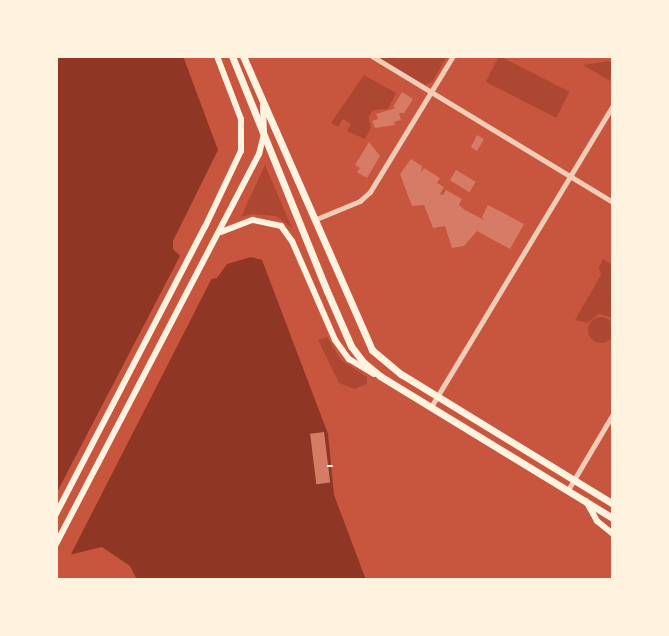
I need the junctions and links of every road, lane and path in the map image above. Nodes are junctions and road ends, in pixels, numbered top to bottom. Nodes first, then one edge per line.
1 (217, 56) edge
2 (232, 56) edge
3 (243, 56) edge
4 (372, 56) edge
5 (453, 56) edge
6 (431, 92) junction
7 (613, 105) edge
8 (264, 106) junction
9 (570, 176) junction
10 (613, 202) edge
11 (313, 220) junction
12 (220, 233) junction
13 (380, 376) junction
14 (438, 396) junction
15 (431, 408) junction
16 (613, 414) edge
17 (328, 466) dead end
18 (332, 466) dead end
19 (574, 479) junction
20 (567, 490) junction
21 (586, 501) junction
22 (613, 504) edge
23 (56, 514) edge
24 (613, 518) edge
25 (613, 534) edge
26 (56, 544) edge

1 - 23 main road
2 - 13 main road
3 - 8 main road
4 - 6 street
5 - 6 street
6 - 9 street
6 - 11 street
7 - 9 street
8 - 11 main road
8 - 12 main road
9 - 10 street
9 - 14 street
11 - 14 main road
12 - 13 main road
12 - 26 main road
13 - 15 main road
14 - 15 street
14 - 19 main road
15 - 20 main road
16 - 19 street
17 - 18 path
19 - 20 street
19 - 22 main road
20 - 21 main road
21 - 24 main road
21 - 25 main road

